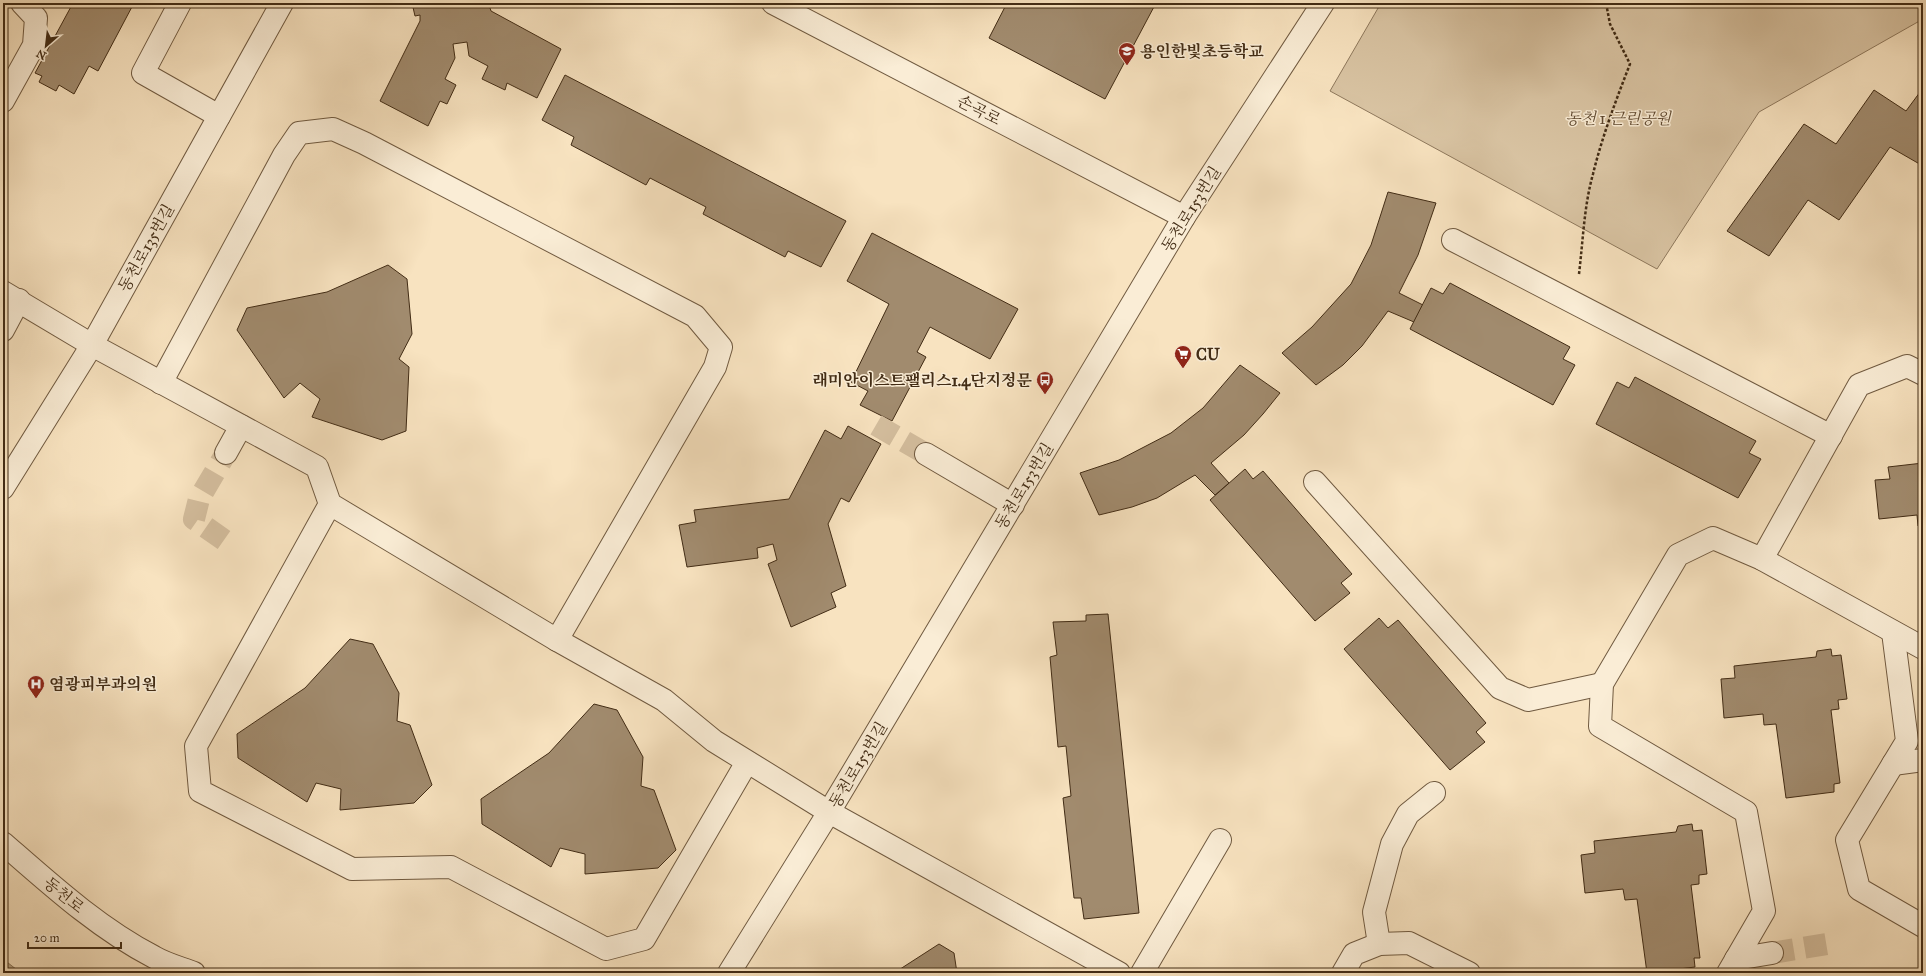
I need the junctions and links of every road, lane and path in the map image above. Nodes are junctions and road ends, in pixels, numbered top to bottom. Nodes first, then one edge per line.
1 (22, 3) edge
2 (180, 3) edge
3 (282, 3) edge
4 (773, 3) edge
5 (1324, 3) edge
6 (1606, 3) edge
7 (3, 101) edge
8 (219, 116) junction
9 (1184, 217) junction
10 (1453, 240) dead end
11 (11, 296) edge
12 (1576, 304) junction
13 (3, 330) edge
14 (92, 345) junction
15 (1923, 374) edge
16 (161, 383) junction
17 (241, 426) junction
18 (1831, 436) junction
19 (226, 453) tunnel mouth
20 (926, 454) tunnel mouth
21 (1315, 482) dead end
22 (3, 488) edge
23 (330, 504) junction
24 (1013, 505) junction
25 (1762, 559) junction
26 (1893, 632) junction
27 (557, 640) junction
28 (1923, 648) edge
29 (1602, 684) junction
30 (1923, 760) edge
31 (747, 762) junction
32 (1893, 764) junction
33 (1434, 793) dead end
34 (829, 812) junction
35 (1220, 840) dead end
36 (3, 843) edge
37 (1923, 926) edge
38 (1379, 944) junction
39 (1772, 953) tunnel mouth
40 (1732, 966) edge
41 (194, 973) edge
42 (729, 973) edge
43 (1119, 973) edge
44 (1142, 973) edge
45 (1343, 973) edge
46 (1469, 973) edge

1 - 7 street
2 - 8 street
3 - 8 street, 동천로135번길
4 - 9 street, 손곡로
5 - 9 street, 동천로153번길
6 - 12 path
8 - 14 street, 동천로135번길
9 - 24 street, 동천로153번길
10 - 12 street
11 - 13 street
11 - 14 street
12 - 18 street
14 - 16 street
14 - 22 street, 동천로135번길
15 - 18 street
16 - 17 street
16 - 27 street
17 - 19 street
17 - 23 street
18 - 25 street
20 - 24 street
21 - 29 street
23 - 27 street
23 - 31 street
24 - 34 street, 동천로153번길
25 - 26 street
25 - 29 street
26 - 28 street
26 - 32 street
27 - 31 street
29 - 40 street
30 - 32 street
31 - 34 street
32 - 37 street
33 - 38 street
34 - 42 street, 동천로153번길
34 - 43 street
35 - 44 street
36 - 41 street, 동천로
38 - 45 street
38 - 46 street
39 - 40 street

